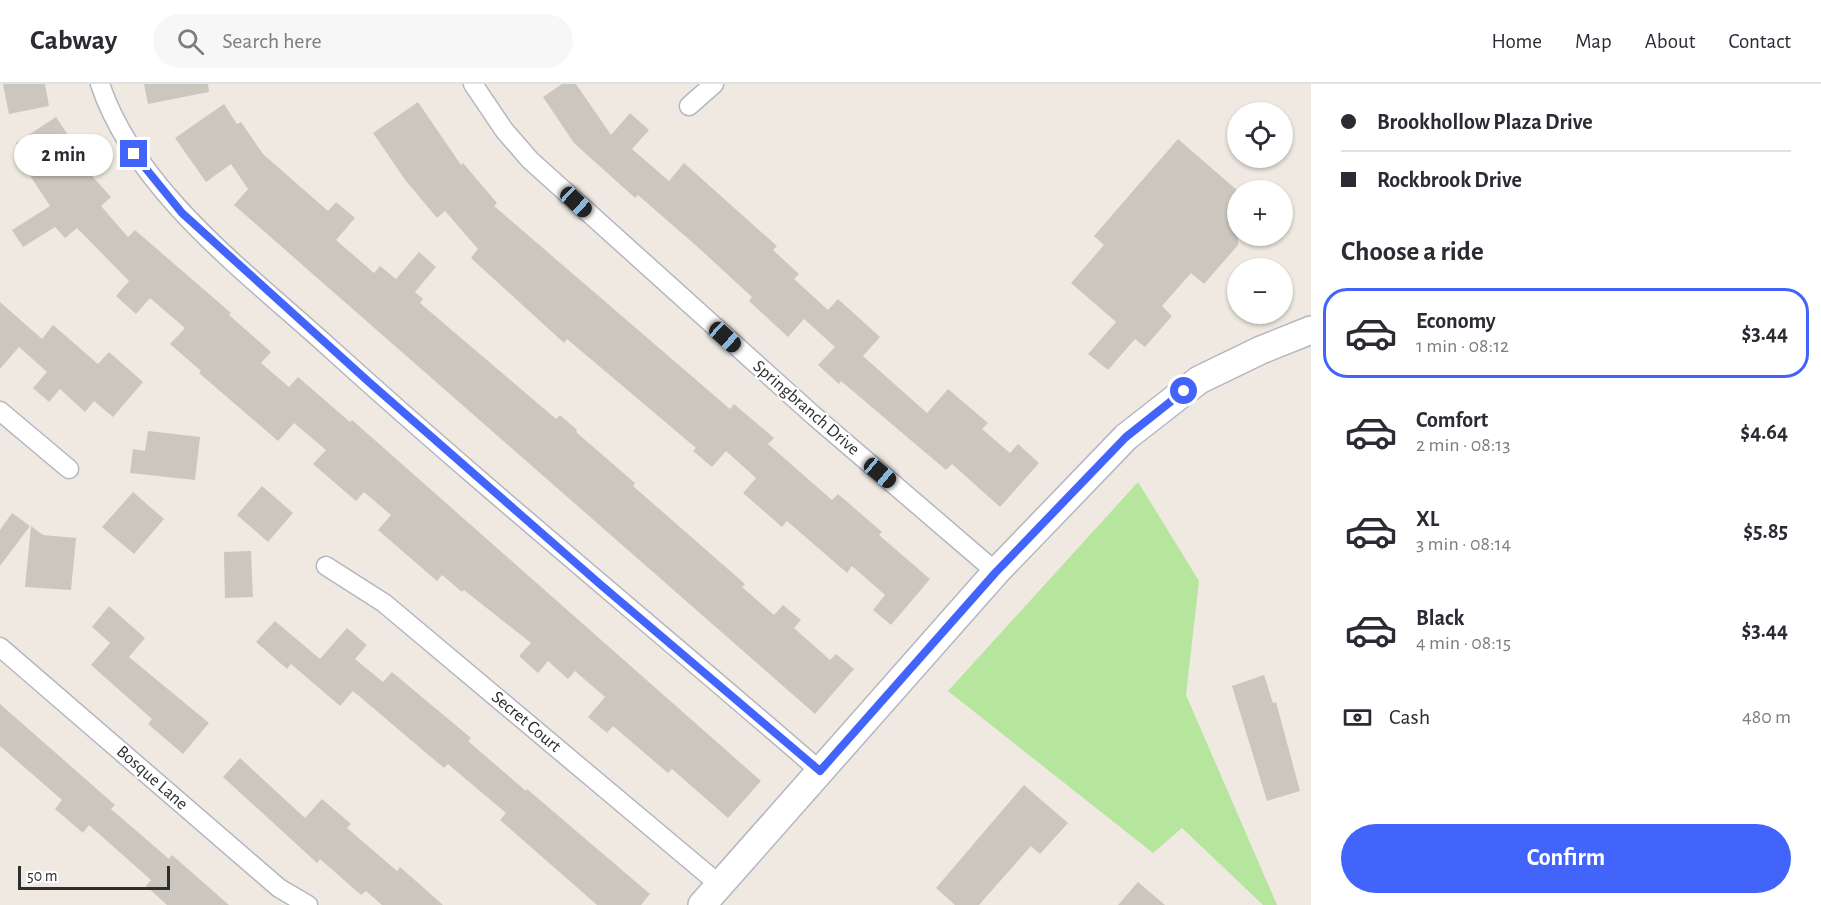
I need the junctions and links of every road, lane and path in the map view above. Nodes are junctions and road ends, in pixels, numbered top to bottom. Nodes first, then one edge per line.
1 (100, 84) edge
2 (473, 84) edge
3 (714, 84) edge
4 (689, 106) dead end
5 (1311, 330) edge
6 (0, 411) edge
7 (69, 469) dead end
8 (326, 566) dead end
9 (996, 572) junction
10 (0, 646) edge
11 (820, 771) junction
12 (720, 885) junction
13 (308, 905) edge
14 (702, 905) edge

1 - 11 street
2 - 9 street, Springbranch Drive
3 - 4 street
5 - 9 street
6 - 7 street
8 - 12 street, Secret Court
9 - 11 street
10 - 13 street, Bosque Lane
11 - 12 street
12 - 14 street

